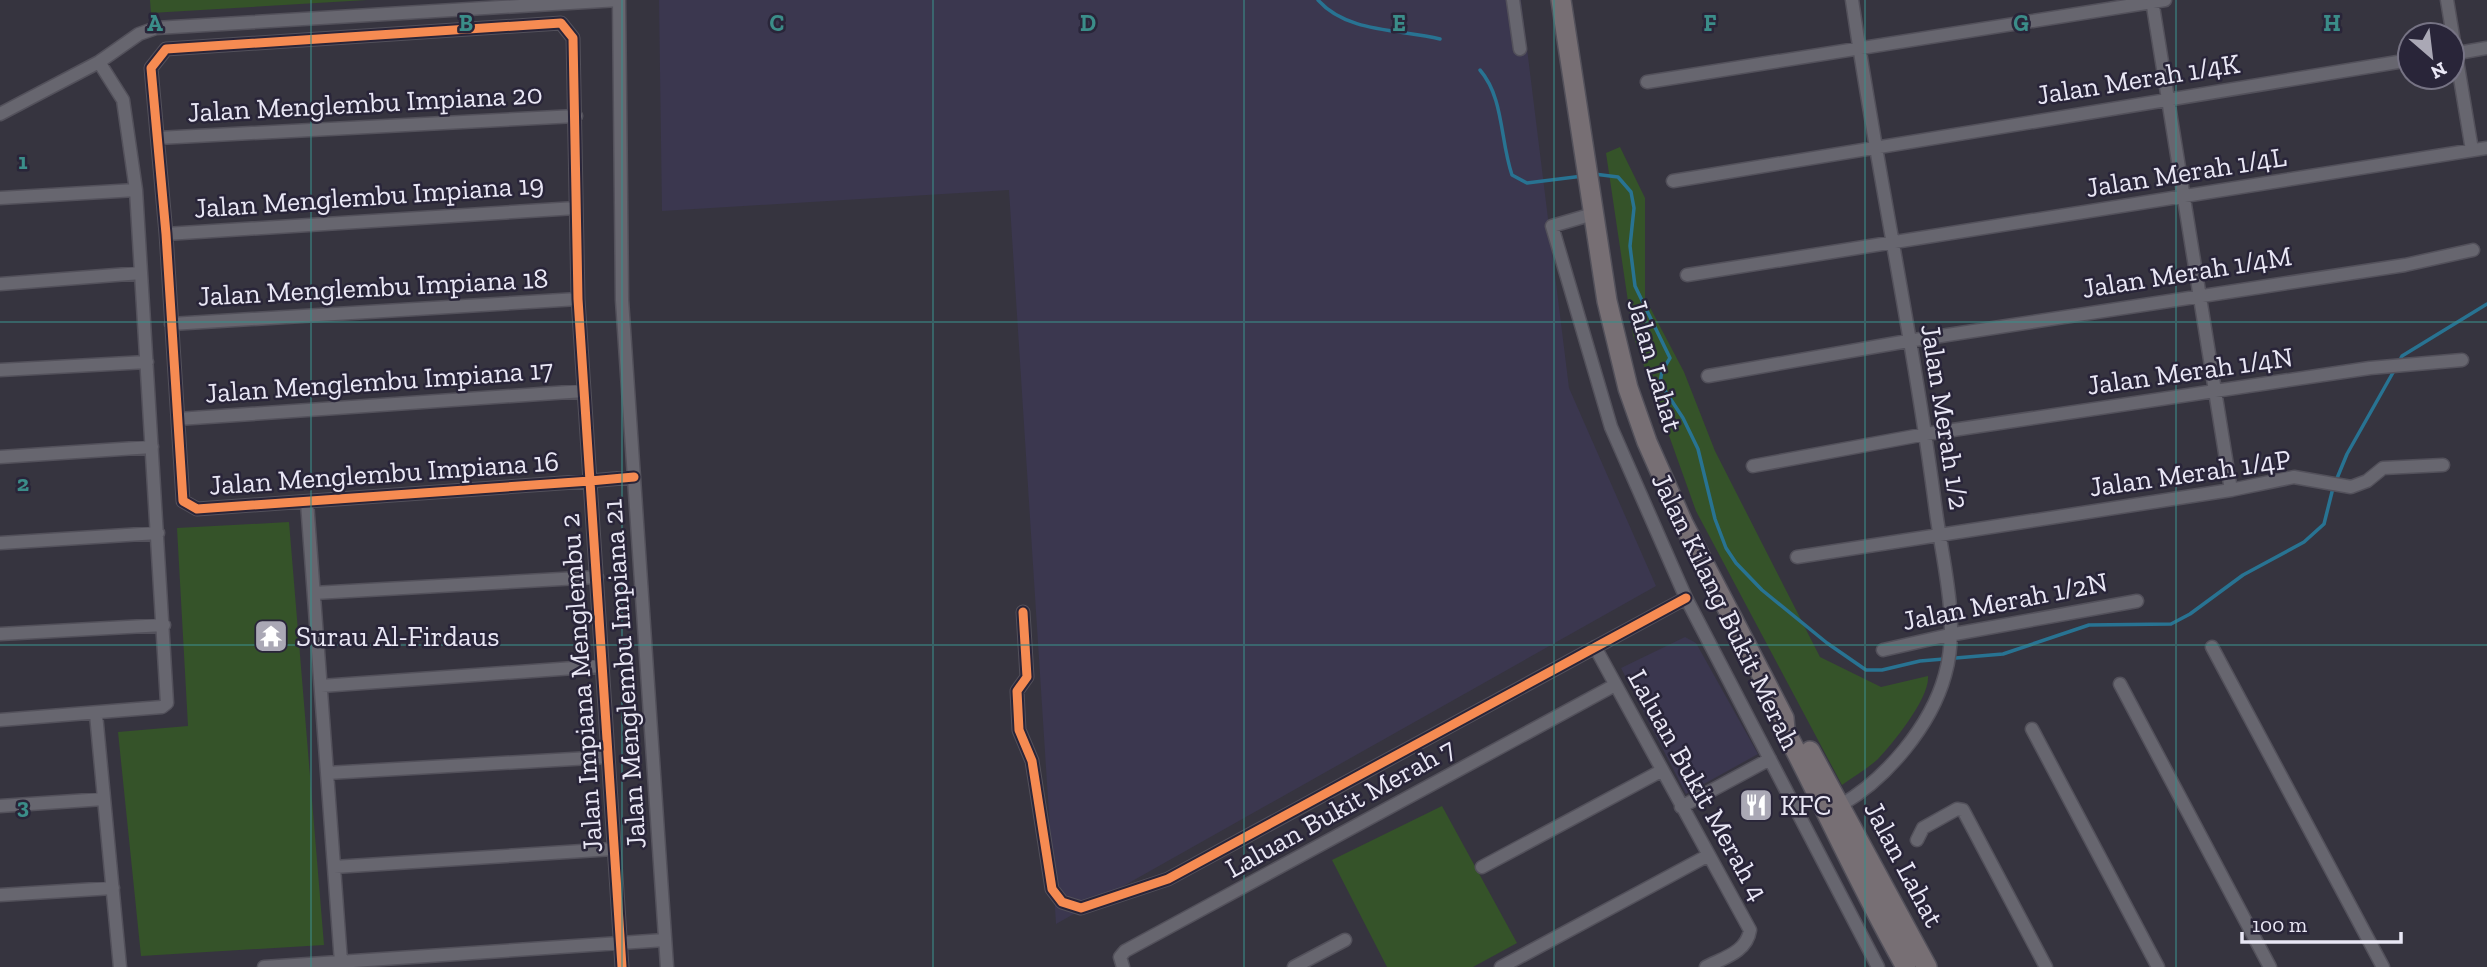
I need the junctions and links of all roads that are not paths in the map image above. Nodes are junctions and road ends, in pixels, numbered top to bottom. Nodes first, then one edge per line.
1 (619, 0) edge
2 (1513, 0) edge
3 (1562, 0) edge
4 (1852, 0) edge
5 (2447, 0) edge
6 (2157, 1) edge
7 (2450, 21) edge
8 (1860, 48) junction
9 (2487, 48) edge
10 (1520, 49) dead end
11 (2466, 51) edge
12 (99, 62) junction
13 (2396, 62) edge
14 (1647, 82) dead end
15 (2461, 91) edge
16 (2168, 99) junction
17 (0, 114) edge
18 (576, 116) junction
19 (158, 138) junction
20 (1874, 145) junction
21 (2487, 148) edge
22 (2472, 150) junction
23 (1673, 181) dead end
24 (136, 190) junction
25 (2184, 197) junction
26 (0, 198) edge
27 (576, 208) junction
28 (1593, 214) junction
29 (166, 234) junction
30 (1892, 243) junction
31 (2473, 250) dead end
32 (141, 273) junction
33 (1687, 275) dead end
34 (0, 284) edge
35 (2200, 295) junction
36 (578, 299) junction
37 (171, 324) junction
38 (1908, 341) junction
39 (2462, 360) dead end
40 (147, 362) junction
41 (0, 370) edge
42 (1708, 376) dead end
43 (584, 391) junction
44 (2215, 392) junction
45 (178, 419) junction
46 (1926, 435) junction
47 (152, 447) junction
48 (0, 457) edge
49 (2444, 465) dead end
50 (1754, 466) dead end
51 (634, 477) junction
52 (590, 481) junction
53 (2231, 490) junction
54 (307, 502) junction
55 (158, 533) junction
56 (1939, 536) junction
57 (0, 544) edge
58 (1797, 557) dead end
59 (597, 577) junction
60 (314, 593) junction
61 (1686, 598) junction
62 (2137, 601) dead end
63 (1023, 612) dead end
64 (164, 625) junction
65 (0, 634) edge
66 (1949, 635) junction
67 (1595, 647) junction
68 (2212, 647) dead end
69 (1882, 650) dead end
70 (602, 666) junction
71 (2120, 684) dead end
72 (1615, 685) junction
73 (321, 686) junction
74 (96, 714) junction
75 (0, 720) edge
76 (1785, 724) junction
77 (2032, 729) dead end
78 (608, 757) junction
79 (1770, 759) junction
80 (1661, 771) junction
81 (327, 773) junction
82 (104, 799) junction
83 (1841, 805) junction
84 (0, 806) edge
85 (1681, 807) junction
86 (1917, 840) dead end
87 (614, 849) junction
88 (1707, 856) junction
89 (334, 867) junction
90 (1482, 867) dead end
91 (113, 888) junction
92 (0, 895) edge
93 (1877, 896) junction
94 (665, 940) junction
95 (1345, 940) dead end
96 (620, 943) junction
97 (341, 962) junction
98 (1902, 963) edge
99 (1878, 966) edge
100 (120, 967) edge
101 (264, 967) edge
102 (622, 967) edge
103 (667, 967) edge
104 (1123, 967) edge
105 (1294, 967) edge
106 (1501, 967) edge
107 (1706, 967) edge
108 (1918, 967) edge
109 (1927, 967) edge
110 (2046, 967) edge
111 (2158, 967) edge
112 (2270, 967) edge
113 (2383, 967) edge

1 - 12 street
1 - 51 street, Jalan Menglembu Impiana 21
2 - 10 street
3 - 28 main road, Jalan Lahat
4 - 8 street, Jalan Merah 1/2
5 - 7 street
6 - 8 street
6 - 16 street
8 - 14 street
8 - 20 street, Jalan Merah 1/2
9 - 11 street
12 - 17 street
12 - 24 street
13 - 16 street, Jalan Merah 1/4K
15 - 22 street
16 - 20 street, Jalan Merah 1/4K
16 - 25 street
18 - 19 street, Jalan Menglembu Impiana 20
18 - 19 street, Jalan Impiana Menglembu 2
18 - 27 street, Jalan Impiana Menglembu 2
19 - 29 street
20 - 23 street, Jalan Merah 1/4K
20 - 30 street, Jalan Merah 1/2
21 - 22 street, Jalan Merah 1/4L
22 - 25 street, Jalan Merah 1/4L
24 - 26 street
24 - 32 street
25 - 30 street, Jalan Merah 1/4L
25 - 35 street
27 - 29 street, Jalan Menglembu Impiana 19
27 - 36 street, Jalan Impiana Menglembu 2
28 - 61 street, Jalan Kilang Bukit Merah
28 - 76 main road, Jalan Lahat
29 - 37 street
30 - 33 street, Jalan Merah 1/4L
30 - 38 street, Jalan Merah 1/2
31 - 35 street, Jalan Merah 1/4M
32 - 34 street
32 - 40 street
35 - 38 street, Jalan Merah 1/4M
35 - 44 street
36 - 37 street, Jalan Menglembu Impiana 18
36 - 43 street, Jalan Impiana Menglembu 2
37 - 45 street
38 - 42 street, Jalan Merah 1/4M
38 - 46 street, Jalan Merah 1/2
39 - 44 street, Jalan Merah 1/4N
40 - 41 street
40 - 47 street
43 - 45 street, Jalan Menglembu Impiana 17
43 - 52 street, Jalan Impiana Menglembu 2
44 - 46 street, Jalan Merah 1/4N
44 - 53 street
45 - 54 street, Jalan Menglembu Impiana 16
46 - 50 street, Jalan Merah 1/4N
46 - 56 street, Jalan Merah 1/2
47 - 48 street
47 - 55 street
49 - 53 street, Jalan Merah 1/4P
51 - 52 street, Jalan Menglembu Impiana 16
51 - 94 street, Jalan Menglembu Impiana 21
52 - 54 street, Jalan Menglembu Impiana 16
52 - 59 street, Jalan Impiana Menglembu 2
53 - 56 street, Jalan Merah 1/4P
54 - 60 street
55 - 57 street
55 - 64 street
56 - 58 street, Jalan Merah 1/4P
56 - 66 street, Jalan Merah 1/2
59 - 60 street
59 - 70 street, Jalan Impiana Menglembu 2
60 - 73 street
61 - 67 street
61 - 79 street, Jalan Kilang Bukit Merah
62 - 66 street, Jalan Merah 1/2N
63 - 67 street
64 - 65 street
64 - 74 street
66 - 69 street, Jalan Merah 1/2N
66 - 83 street, Jalan Merah 1/2
67 - 72 street, Laluan Bukit Merah 4
68 - 113 street
70 - 73 street
70 - 78 street, Jalan Impiana Menglembu 2
71 - 112 street
72 - 80 street, Laluan Bukit Merah 4
72 - 104 street, Laluan Bukit Merah 7
73 - 81 street
74 - 75 street
74 - 82 street
76 - 83 main road, Jalan Lahat
76 - 93 main road, Jalan Lahat
77 - 111 street
78 - 81 street
78 - 87 street, Jalan Impiana Menglembu 2
79 - 85 street
79 - 99 street, Jalan Kilang Bukit Merah
80 - 85 street, Laluan Bukit Merah 4
80 - 90 street
81 - 89 street
82 - 84 street
82 - 91 street
83 - 93 main road, Jalan Lahat
85 - 88 street, Laluan Bukit Merah 4
86 - 110 street
87 - 89 street
87 - 96 street, Jalan Impiana Menglembu 2
88 - 106 street
88 - 107 street, Laluan Bukit Merah 4
89 - 97 street
91 - 92 street
91 - 100 street
93 - 98 main road, Jalan Lahat
93 - 108 main road
93 - 109 main road, Jalan Lahat
94 - 96 street
94 - 103 street, Jalan Menglembu Impiana 21
95 - 105 street
96 - 97 street
96 - 102 street, Jalan Impiana Menglembu 2
97 - 101 street

